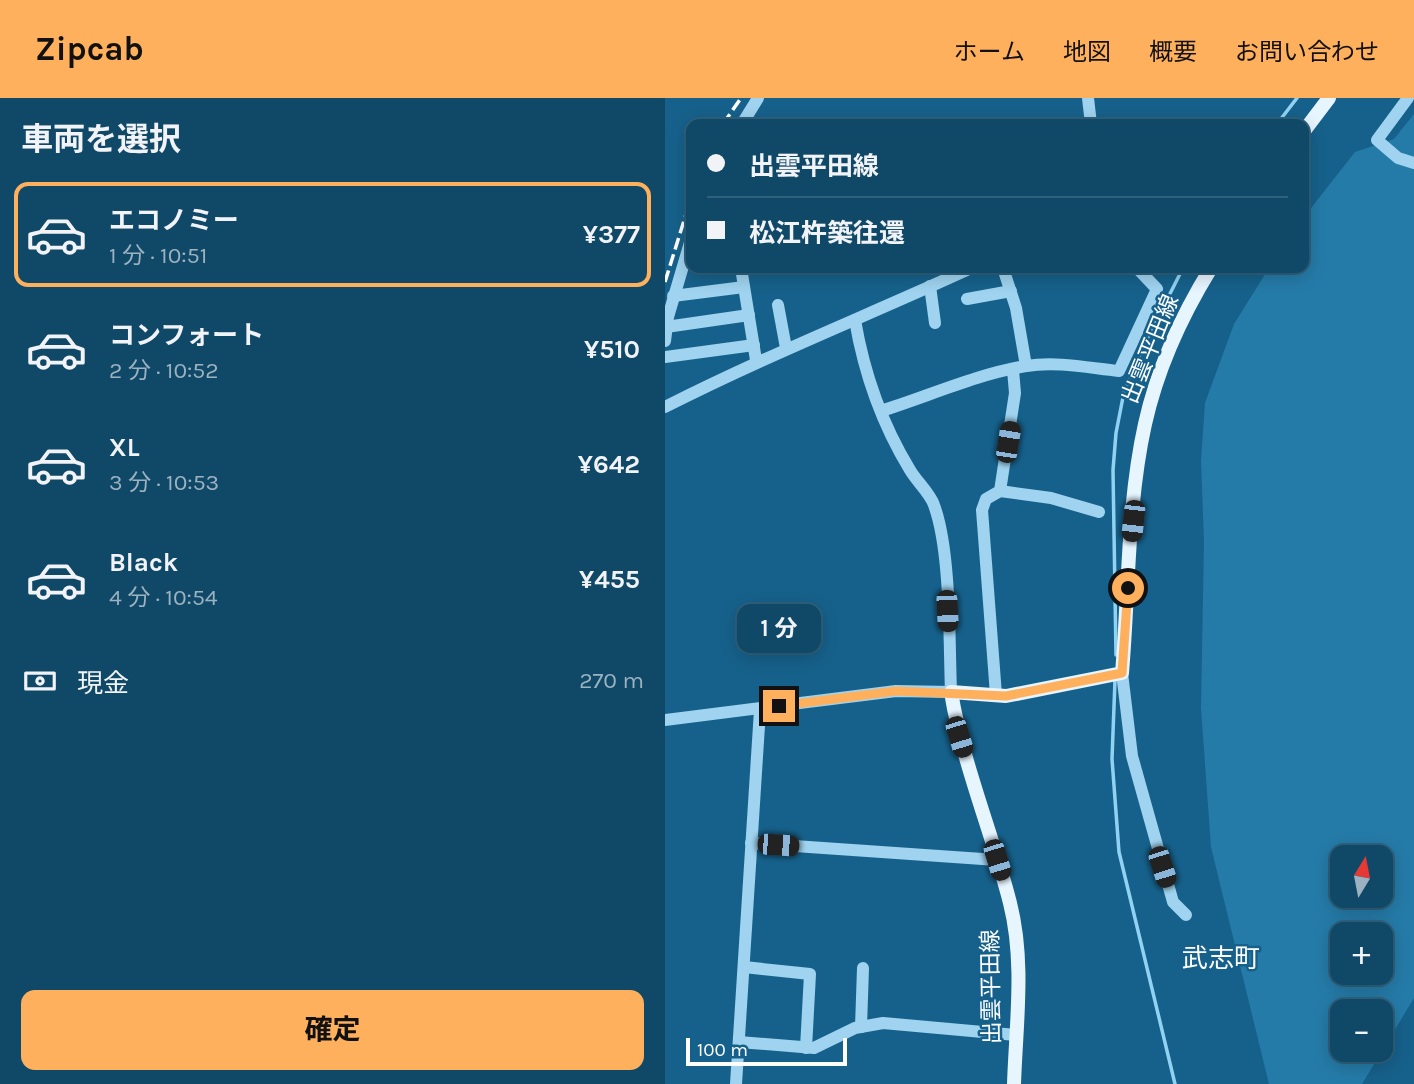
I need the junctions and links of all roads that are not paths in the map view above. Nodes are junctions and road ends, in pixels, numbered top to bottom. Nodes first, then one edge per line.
1 (758, 98) edge
2 (1088, 98) edge
3 (1329, 98) edge
4 (1408, 98) edge
5 (745, 119) edge
6 (1090, 119) edge
7 (1309, 124) edge
8 (1414, 163) edge
9 (686, 255) edge
10 (742, 273) edge
11 (947, 273) edge
12 (1005, 273) edge
13 (1141, 273) edge
14 (1208, 273) edge
15 (930, 286) junction
16 (744, 287) junction
17 (1011, 291) junction
18 (673, 296) junction
19 (967, 299) dead end
20 (778, 305) dead end
21 (749, 315) junction
22 (855, 320) junction
23 (935, 323) dead end
24 (666, 327) edge
25 (665, 341) edge
26 (754, 345) junction
27 (786, 348) junction
28 (665, 357) edge
29 (756, 360) junction
30 (1026, 366) junction
31 (1013, 370) junction
32 (665, 407) edge
33 (881, 411) junction
34 (1000, 491) junction
35 (1099, 512) dead end
36 (1116, 673) junction
37 (951, 692) junction
38 (996, 695) junction
39 (760, 710) junction
40 (665, 720) edge
41 (751, 843) junction
42 (997, 860) junction
43 (1186, 915) dead end
44 (744, 967) junction
45 (863, 968) dead end
46 (861, 1027) junction
47 (1016, 1035) junction
48 (739, 1042) junction
49 (806, 1048) junction
50 (736, 1084) edge
51 (1014, 1084) edge

1 - 5 street
2 - 6 street
3 - 7 main road
4 - 8 street
9 - 18 street
10 - 16 street
11 - 15 street
12 - 17 street
13 - 30 street
14 - 36 main road, 出雲平田線
15 - 22 street
15 - 23 street
16 - 18 street
16 - 21 street
17 - 19 street
17 - 30 street
18 - 24 street
20 - 27 street
21 - 24 street
21 - 26 street
22 - 27 street
22 - 33 street
24 - 25 street
26 - 28 street
26 - 29 street
27 - 29 street
29 - 32 street
30 - 31 street
31 - 33 street
31 - 34 street
33 - 37 street
34 - 35 street
34 - 38 street
36 - 38 main road
36 - 43 street
37 - 38 main road
37 - 39 street
37 - 42 main road, 出雲平田線
39 - 40 street
39 - 41 street
41 - 42 street
41 - 44 street
42 - 47 main road, 出雲平田線
44 - 48 street
44 - 49 street
45 - 46 street
46 - 47 street
46 - 49 street
47 - 51 main road, 出雲平田線
48 - 49 street
48 - 50 street

